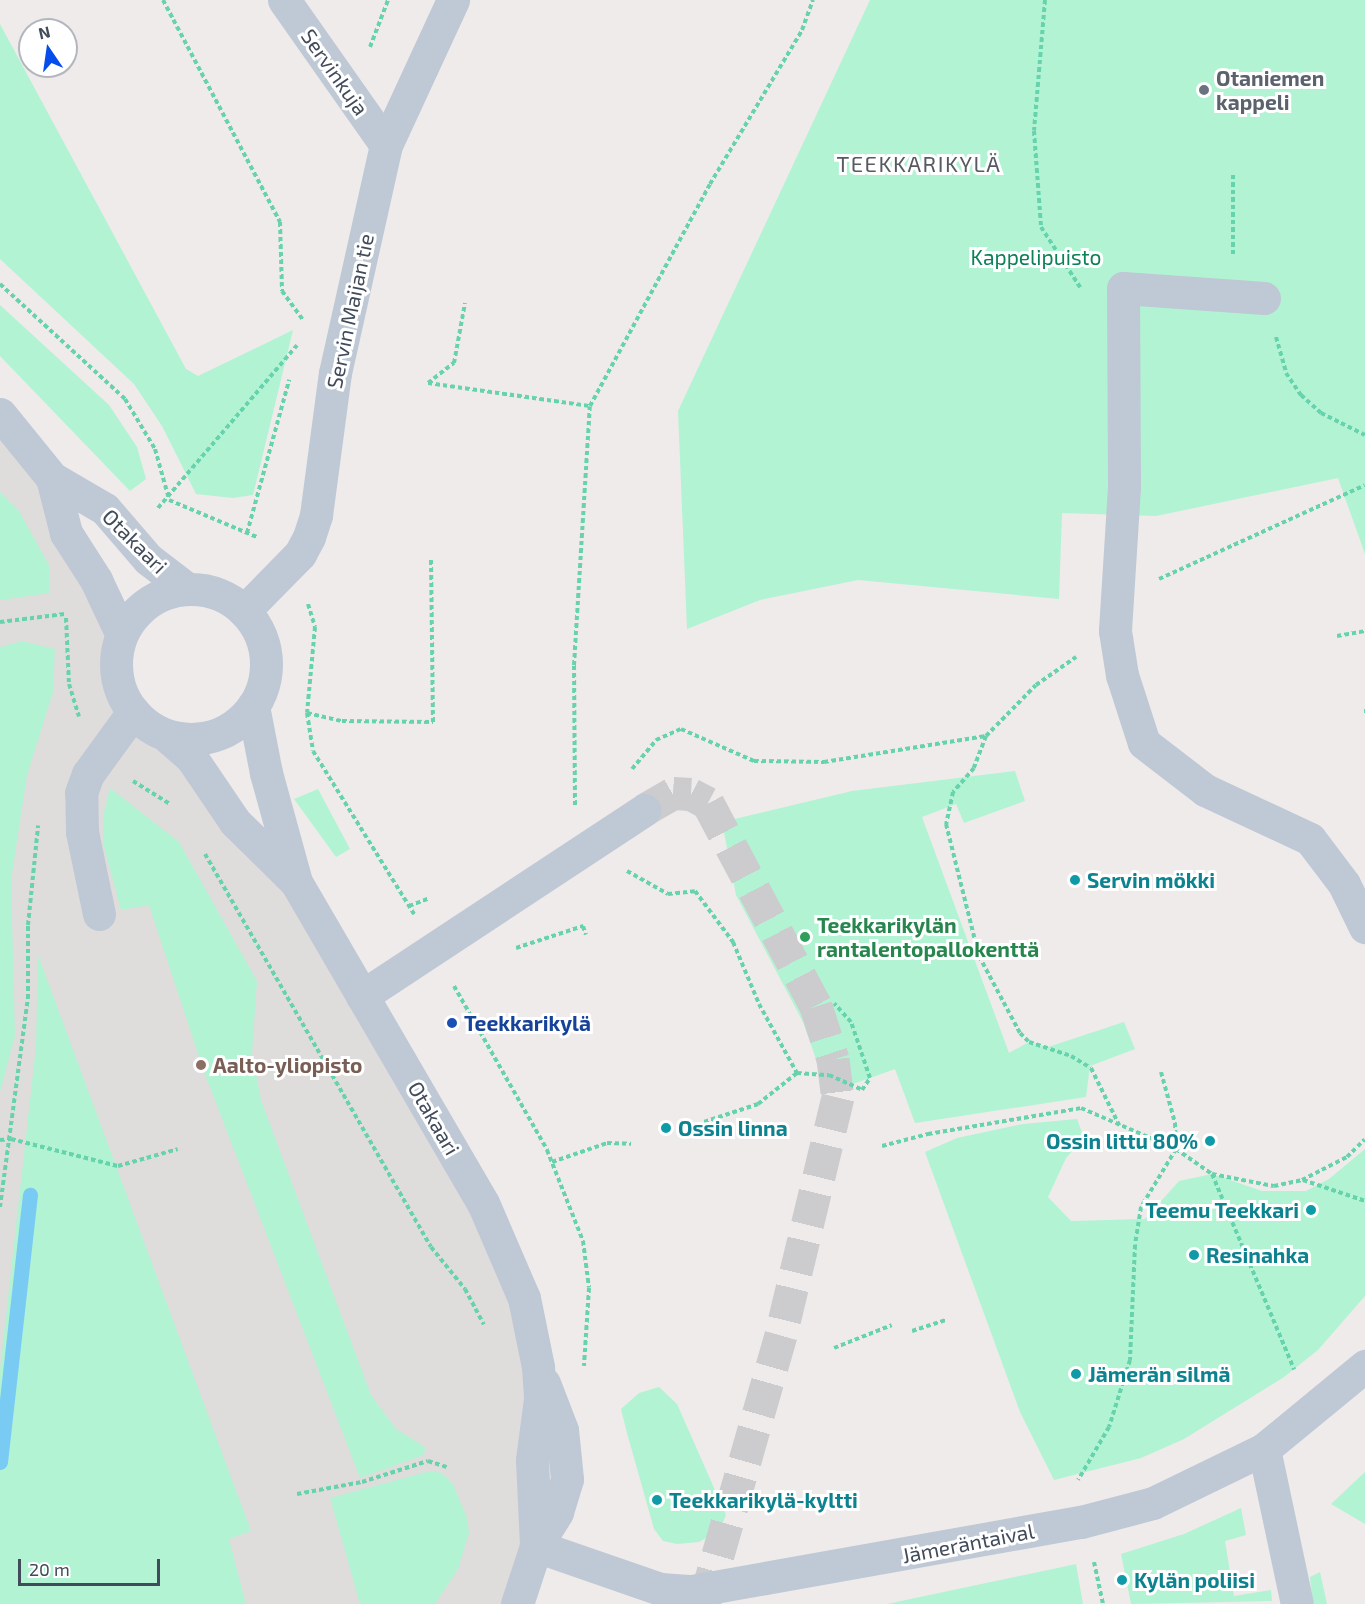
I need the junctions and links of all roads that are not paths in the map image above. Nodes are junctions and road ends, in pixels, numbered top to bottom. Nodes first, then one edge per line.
1 (284, 0) edge
2 (453, 0) edge
3 (386, 145) junction
4 (1264, 298) road end
5 (0, 414) edge
6 (52, 477) junction
7 (186, 588) junction
8 (244, 611) junction
9 (122, 633) junction
10 (254, 706) junction
11 (133, 712) junction
12 (169, 738) junction
13 (644, 810) tunnel mouth
14 (296, 882) junction
15 (99, 914) dead end
16 (1365, 927) edge
17 (362, 996) junction
18 (1365, 1366) edge
19 (1264, 1449) junction
20 (536, 1546) junction
21 (517, 1604) edge
22 (1297, 1604) edge

1 - 3 street, Servinkuja
2 - 3 street, Servin Maijan tie
3 - 8 street, Servin Maijan tie
4 - 16 street
5 - 6 street, Otakaari
6 - 7 street, Otakaari
6 - 9 street, Otakaari
7 - 8 street
7 - 9 street
8 - 10 street
9 - 11 street
10 - 12 street
10 - 14 street, Otakaari
11 - 12 street
11 - 15 street
12 - 14 street, Otakaari
13 - 17 street
14 - 17 street, Otakaari
17 - 20 street, Otakaari
18 - 19 street, Jämeräntaival
19 - 20 street, Jämeräntaival
19 - 22 street
20 - 21 street, Otakaari

